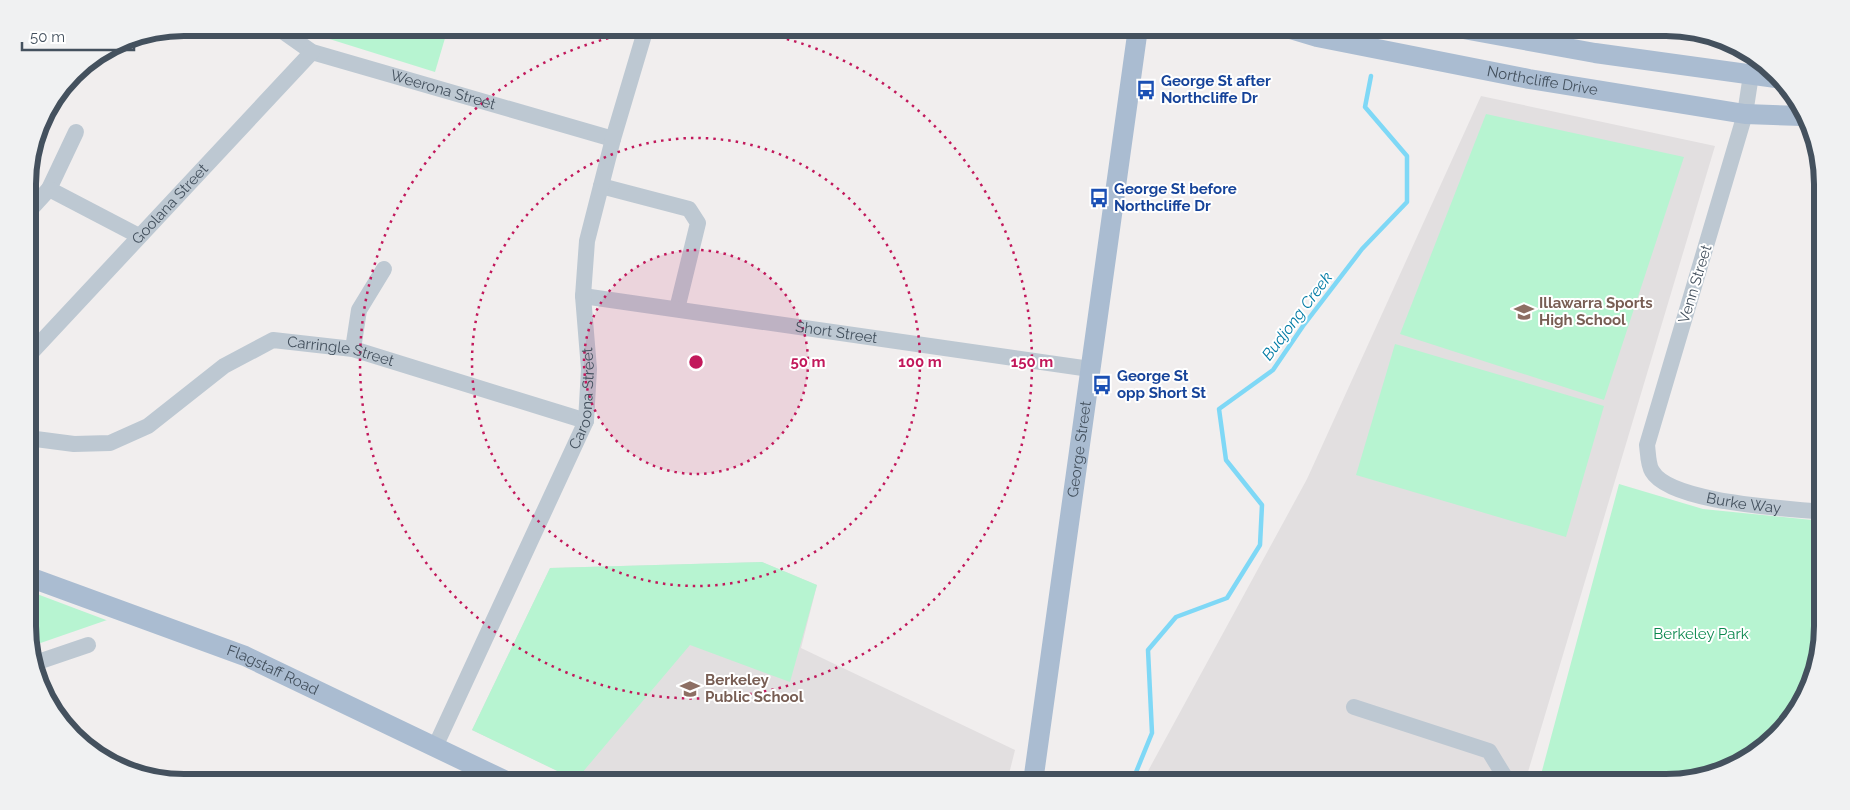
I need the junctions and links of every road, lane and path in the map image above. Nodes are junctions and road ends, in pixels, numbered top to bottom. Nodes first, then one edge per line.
1 (1137, 36) edge
2 (1314, 36) edge
3 (1504, 36) edge
4 (291, 37) edge
5 (643, 37) edge
6 (312, 52) junction
7 (1751, 75) junction
8 (1769, 77) edge
9 (1746, 114) junction
10 (1797, 116) edge
11 (76, 132) dead end
12 (613, 139) junction
13 (601, 186) junction
14 (49, 188) junction
15 (37, 202) edge
16 (139, 236) junction
17 (384, 269) dead end
18 (583, 296) junction
19 (677, 309) junction
20 (37, 347) edge
21 (353, 349) junction
22 (1090, 369) junction
23 (586, 420) junction
24 (36, 439) edge
25 (1668, 486) joint
26 (1814, 511) edge
27 (36, 580) edge
28 (88, 646) dead end
29 (40, 660) edge
30 (1354, 707) dead end
31 (435, 747) junction
32 (1034, 773) edge
33 (1502, 773) edge
34 (491, 774) edge

1 - 22 main road, George Street
2 - 9 main road, Northcliffe Drive
3 - 7 main road
4 - 6 street, Weerona Street
5 - 12 street, Caroona Street
6 - 12 street, Weerona Street
6 - 16 street, Goolana Street
7 - 8 main road
7 - 9 street, Venn Street
9 - 10 main road, Northcliffe Drive
9 - 25 street, Venn Street
11 - 14 street
12 - 13 street, Caroona Street
13 - 18 street, Caroona Street
13 - 19 street
14 - 15 street
14 - 16 street
16 - 20 street, Goolana Street
17 - 21 street
18 - 19 street, Short Street
18 - 23 street, Caroona Street
19 - 22 street, Short Street
21 - 23 street, Carringle Street
21 - 24 street, Carringle Street
22 - 32 main road, George Street
23 - 31 street, Caroona Street
25 - 26 street, Burke Way
27 - 31 main road, Flagstaff Road
28 - 29 street
30 - 33 street
31 - 34 main road, Flagstaff Road

